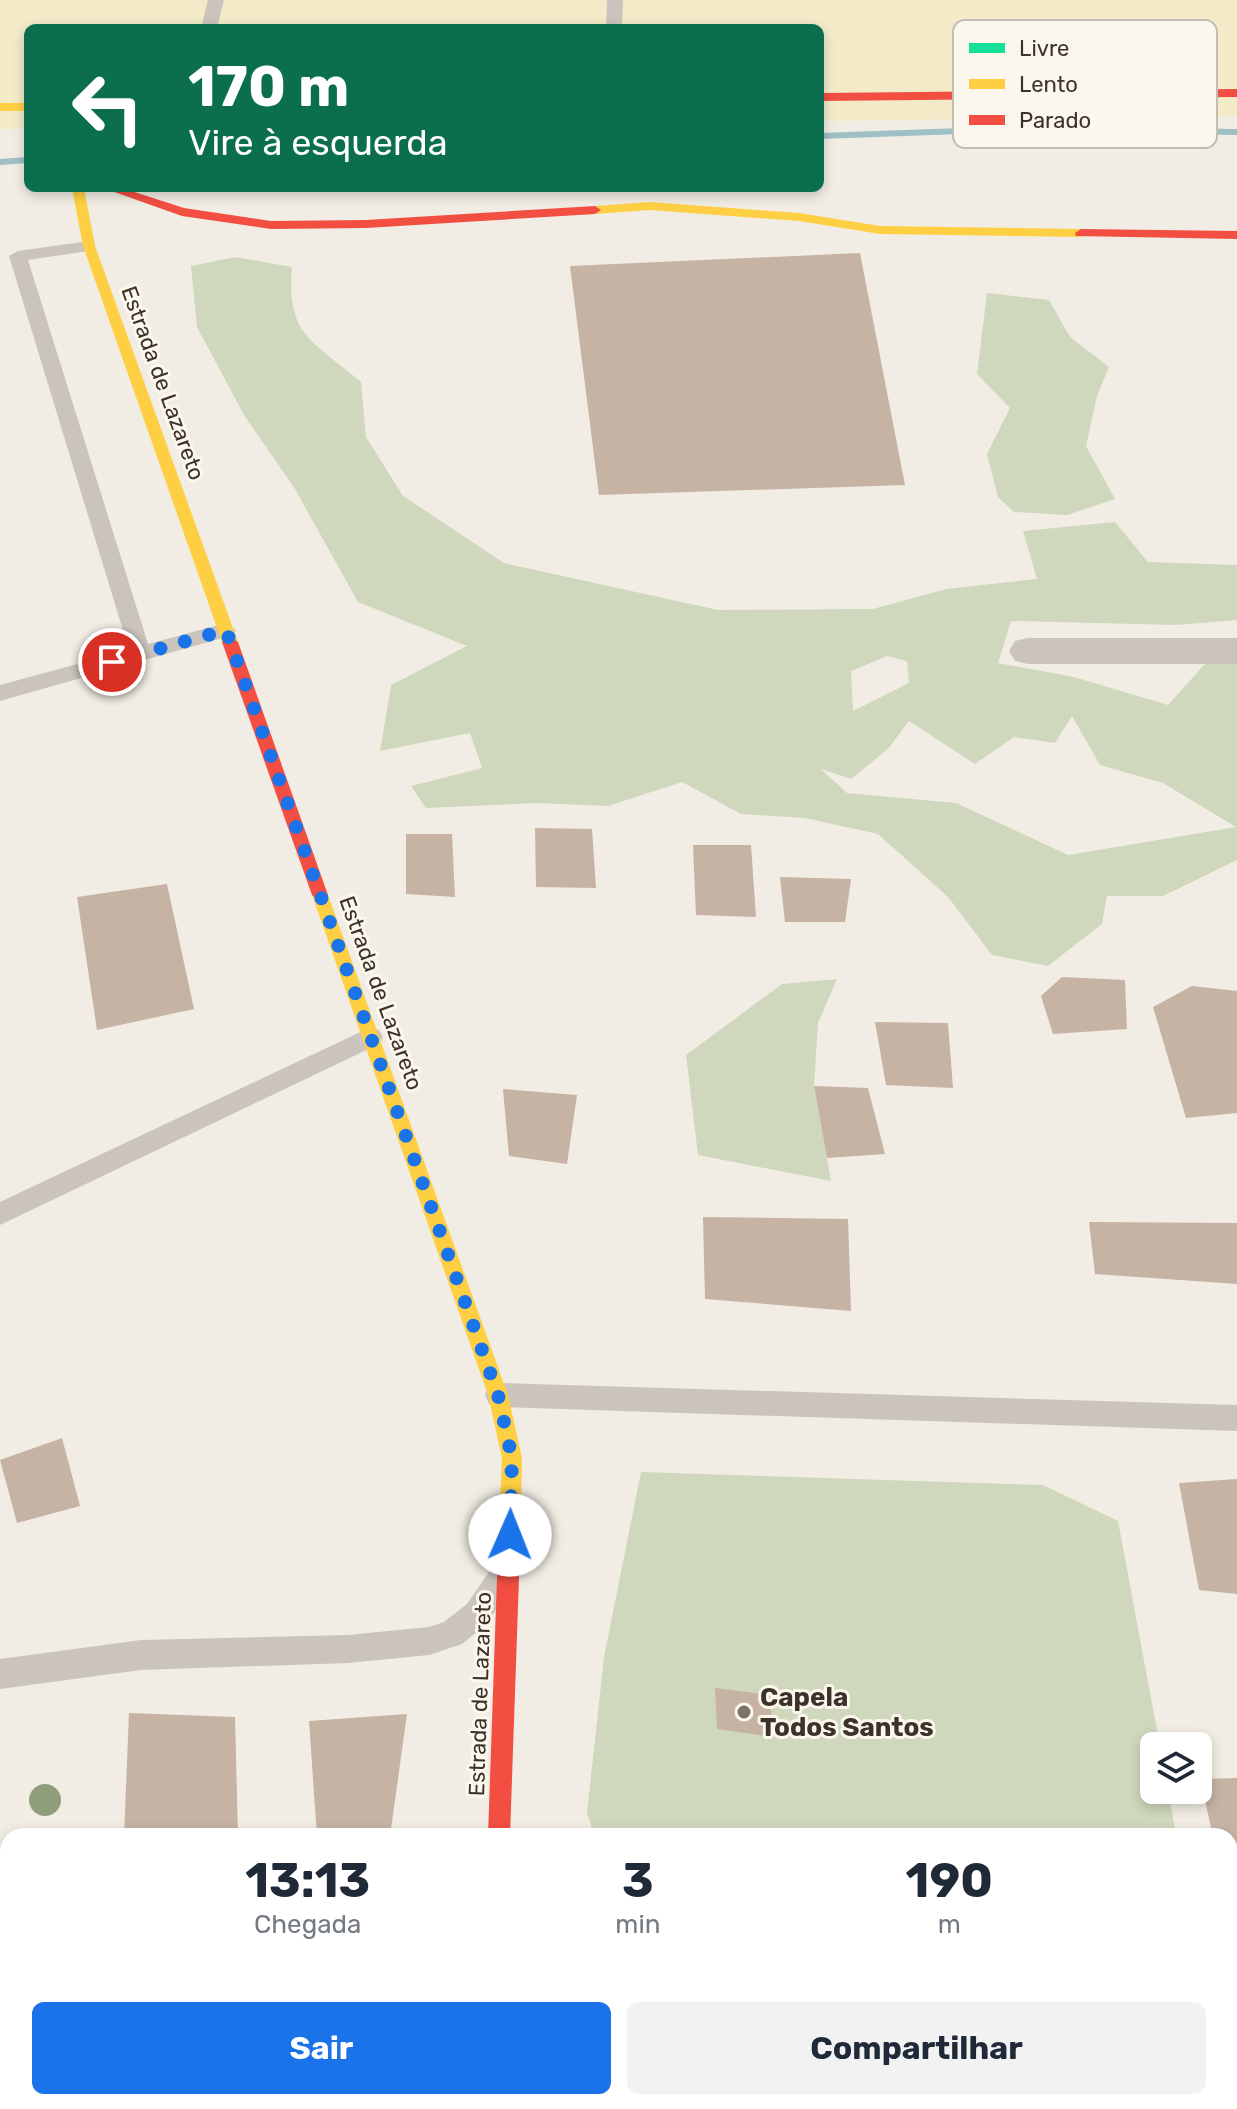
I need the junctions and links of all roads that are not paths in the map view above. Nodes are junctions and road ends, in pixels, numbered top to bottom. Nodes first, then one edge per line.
1 (216, 0) edge
2 (615, 0) edge
3 (210, 24) edge
4 (614, 24) edge
5 (1217, 93) edge
6 (1237, 93) edge
7 (953, 96) edge
8 (824, 97) edge
9 (0, 107) edge
10 (24, 107) edge
11 (79, 192) edge
12 (121, 192) edge
13 (1237, 235) edge
14 (89, 246) junction
15 (6, 256) edge
16 (226, 630) junction
17 (1028, 651) dead end
18 (1237, 651) edge
19 (141, 654) junction
20 (0, 693) edge
21 (371, 1037) junction
22 (0, 1214) edge
23 (498, 1395) junction
24 (1237, 1418) edge
25 (510, 1561) junction
26 (0, 1674) edge
27 (499, 1828) edge

1 - 3 lane
2 - 4 lane
5 - 6 street
7 - 8 street
9 - 10 street
11 - 14 street, Estrada de Lazareto
12 - 13 street
14 - 15 lane
14 - 16 street, Estrada de Lazareto
15 - 19 lane
16 - 19 lane
16 - 21 street, Estrada de Lazareto
17 - 18 street
19 - 20 lane
21 - 22 lane
21 - 23 street, Estrada de Lazareto
23 - 24 lane
23 - 25 street, Estrada de Lazareto
25 - 26 lane
25 - 27 street, Estrada de Lazareto

